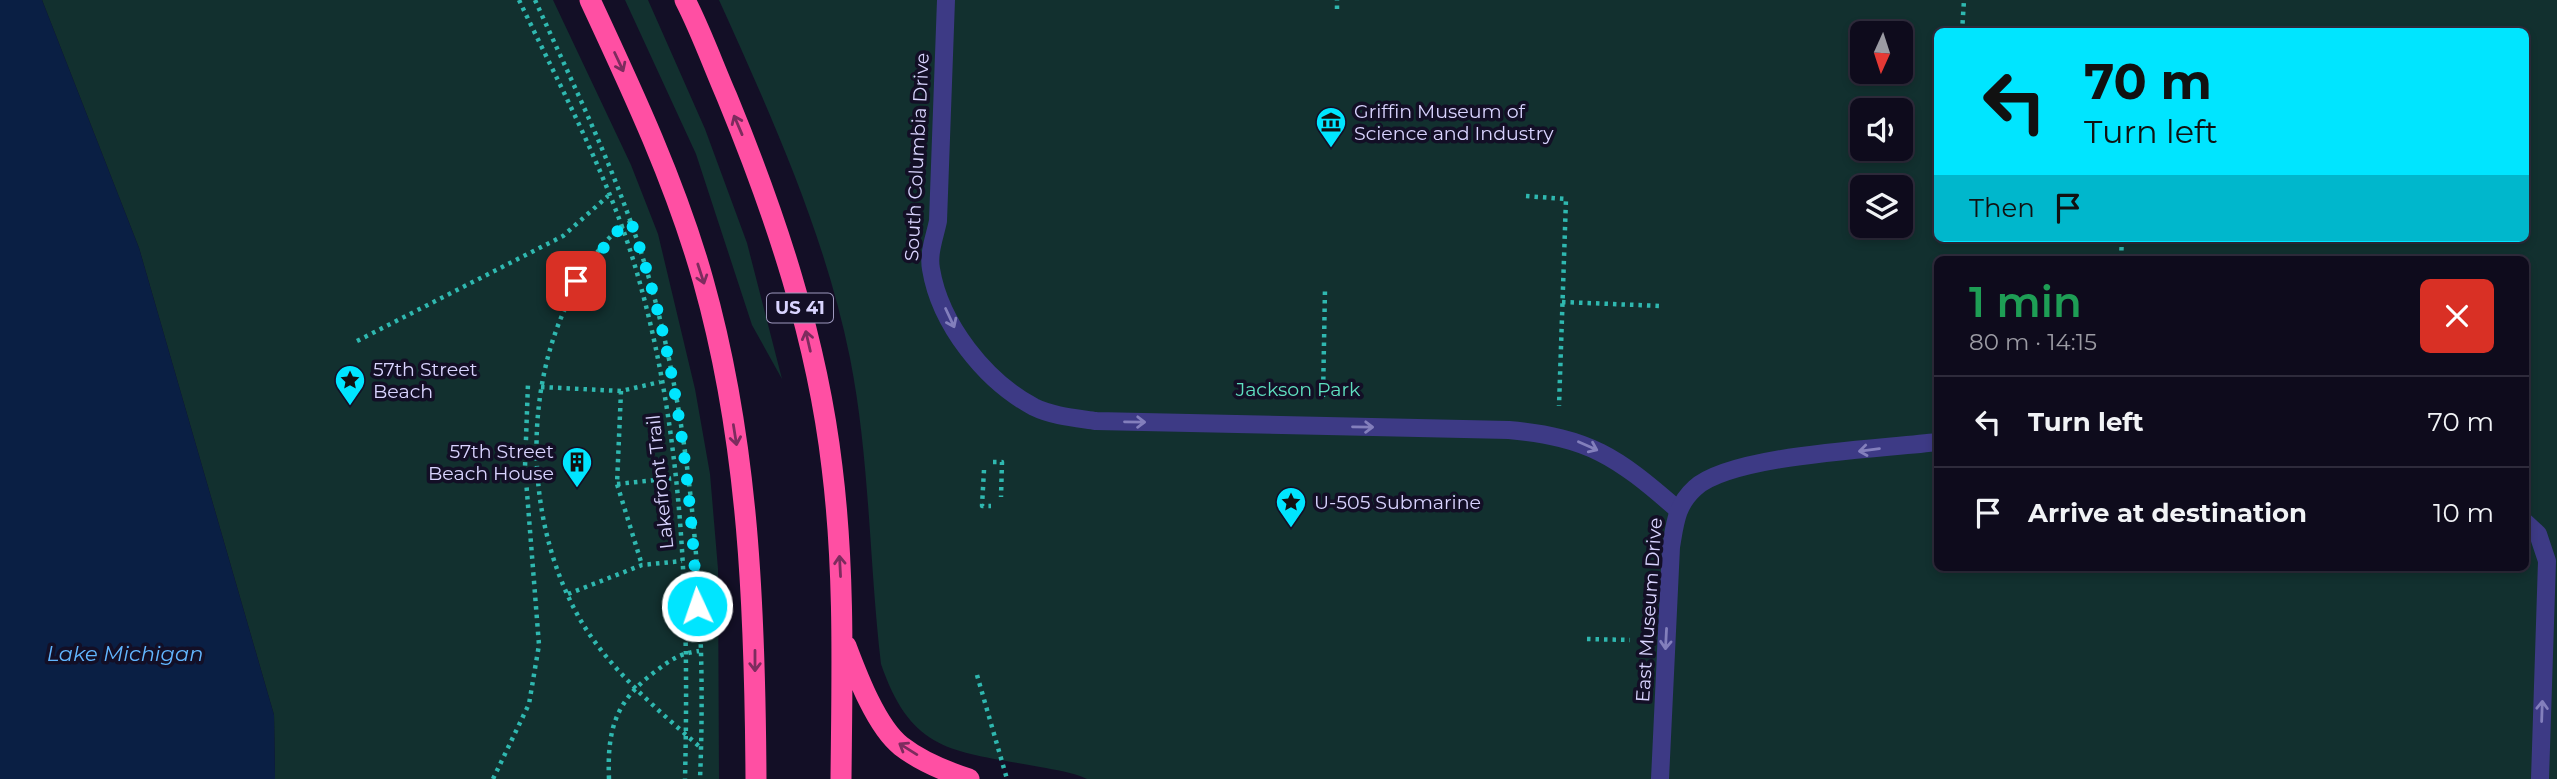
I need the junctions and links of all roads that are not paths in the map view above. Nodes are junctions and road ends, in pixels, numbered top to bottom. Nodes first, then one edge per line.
1 (590, 0) edge
2 (685, 0) edge
3 (946, 0) edge
4 (1934, 442) edge
5 (1677, 509) junction
6 (2529, 526) edge
7 (842, 634) junction
8 (756, 779) edge
9 (841, 779) edge
10 (969, 779) edge
11 (1660, 779) edge
12 (2540, 779) edge

1 -> 8 highway
7 -> 2 highway, US 41
3 -> 5 street, South Columbia Drive
4 -> 5 street, East Museum Drive
5 -> 11 street, East Museum Drive
12 -> 6 street
7 - 9 highway, US 41
10 -> 7 highway

